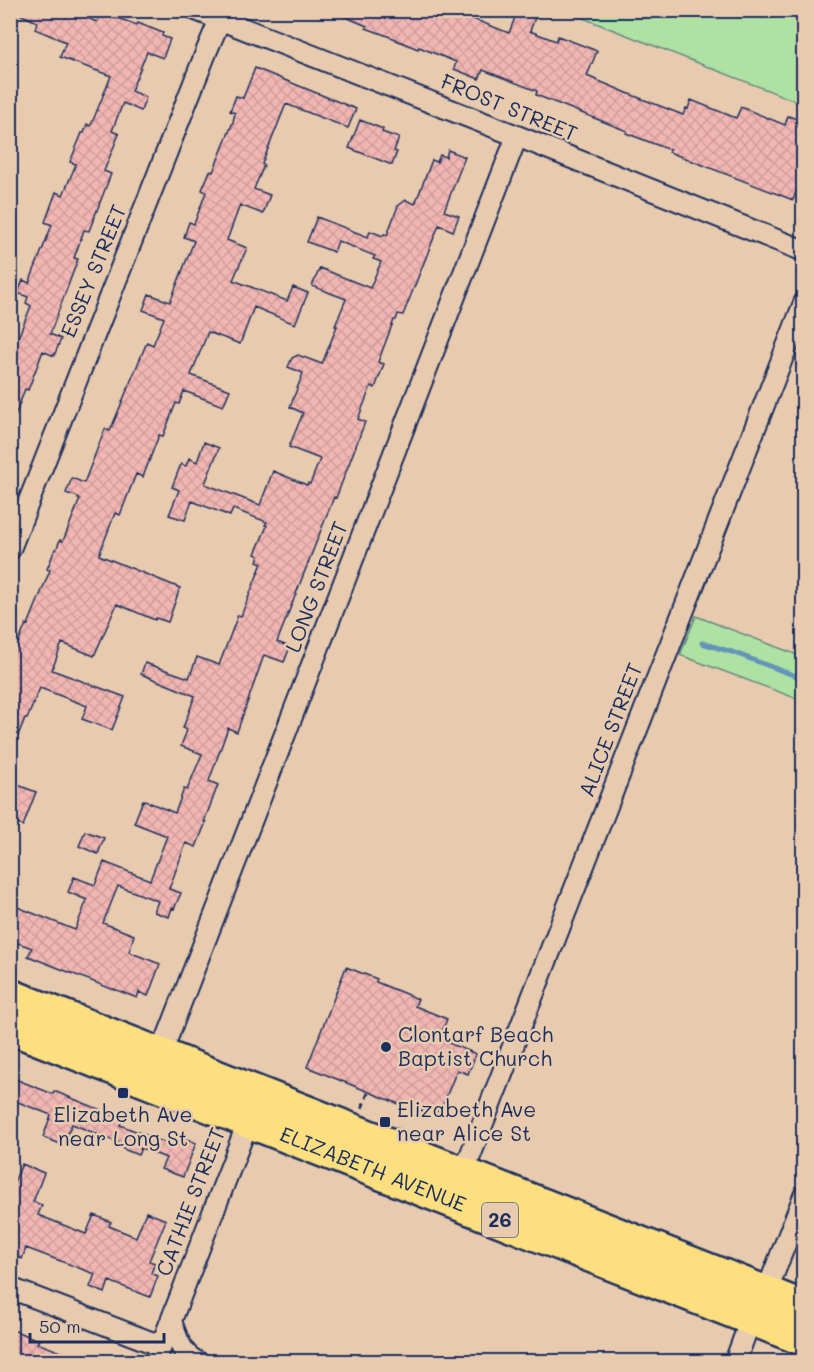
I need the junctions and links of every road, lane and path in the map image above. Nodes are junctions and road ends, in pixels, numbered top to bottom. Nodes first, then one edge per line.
1 (196, 10) edge
2 (222, 15) edge
3 (517, 136) junction
4 (804, 251) edge
5 (804, 303) edge
6 (10, 549) edge
7 (10, 996) edge
8 (10, 1027) edge
9 (161, 1054) junction
10 (368, 1093) dead end
11 (364, 1104) dead end
12 (254, 1106) junction
13 (463, 1174) junction
14 (804, 1196) edge
15 (804, 1260) edge
16 (10, 1288) edge
17 (801, 1292) edge
18 (758, 1306) junction
19 (171, 1321) junction
20 (804, 1339) edge
21 (158, 1354) edge
22 (188, 1360) edge
23 (735, 1362) edge

1 - 2 street, FROST STREET
2 - 3 street, FROST STREET
2 - 6 street, ESSEY STREET
3 - 4 street, FROST STREET
3 - 9 street, LONG STREET
5 - 13 street, ALICE STREET
7 - 9 highway, ELIZABETH AVENUE / 26
8 - 12 highway, ELIZABETH AVENUE / 26
9 - 12 highway, ELIZABETH AVENUE / 26
10 - 11 path
12 - 13 highway, ELIZABETH AVENUE / 26
12 - 18 highway, ELIZABETH AVENUE / 26
12 - 19 street, CATHIE STREET
13 - 18 highway, ELIZABETH AVENUE / 26
14 - 18 street
15 - 17 path
16 - 21 street
17 - 18 highway, ELIZABETH AVENUE / 26
18 - 20 highway, ELIZABETH AVENUE / 26
18 - 23 street
19 - 21 street, CATHIE STREET
19 - 22 street

